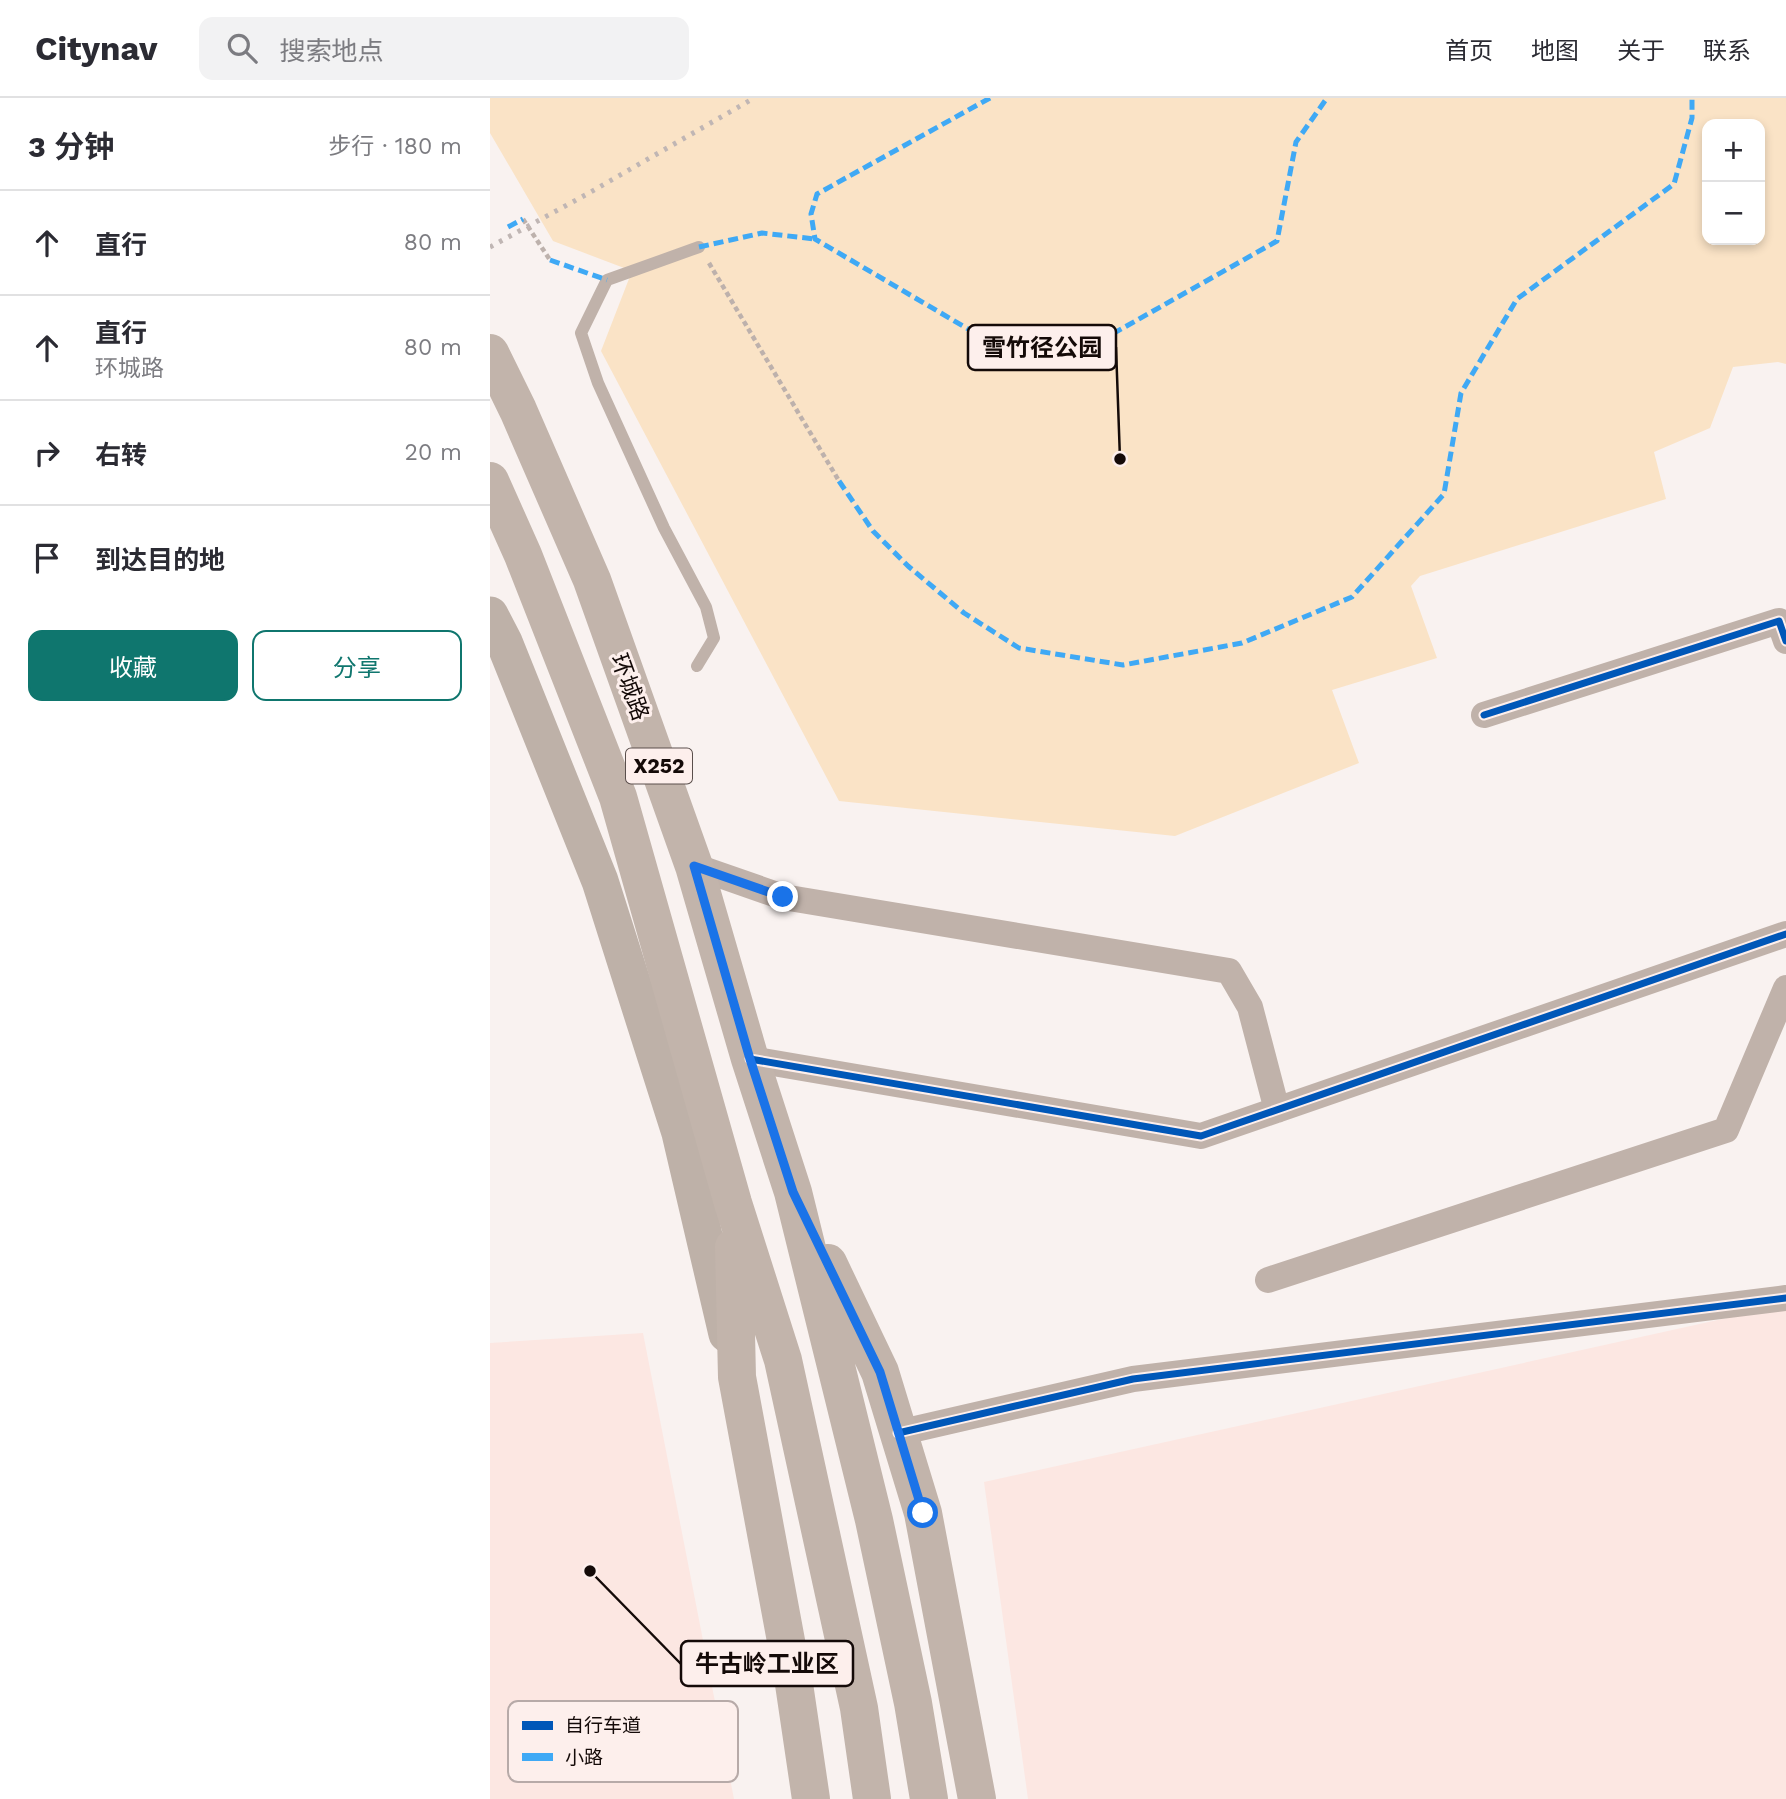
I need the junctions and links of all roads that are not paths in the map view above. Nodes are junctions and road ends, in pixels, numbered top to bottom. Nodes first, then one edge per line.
1 (699, 247) road end
2 (490, 354) edge
3 (490, 481) edge
4 (490, 615) edge
5 (1786, 641) edge
6 (696, 666) dead end
7 (1484, 715) dead end
8 (694, 866) junction
9 (1786, 934) edge
10 (1786, 988) edge
11 (750, 1059) junction
12 (1277, 1110) junction
13 (793, 1192) junction
14 (733, 1203) junction
15 (1268, 1280) dead end
16 (1786, 1298) edge
17 (737, 1377) junction
18 (898, 1433) junction
19 (811, 1799) edge
20 (872, 1799) edge
21 (929, 1799) edge
22 (977, 1799) edge

1 - 6 lane
2 - 8 main road, 环城路 / X252
3 - 14 main road, X252
4 - 17 main road
5 - 7 street
8 - 11 main road, 环城路 / X252
8 - 12 street
9 - 12 street
10 - 15 street
11 - 12 street
11 - 13 main road, 环城路 / X252
13 - 18 main road, X252
13 - 21 main road
14 - 17 main road
14 - 20 main road
16 - 18 street
17 - 19 main road
18 - 22 main road, X252

